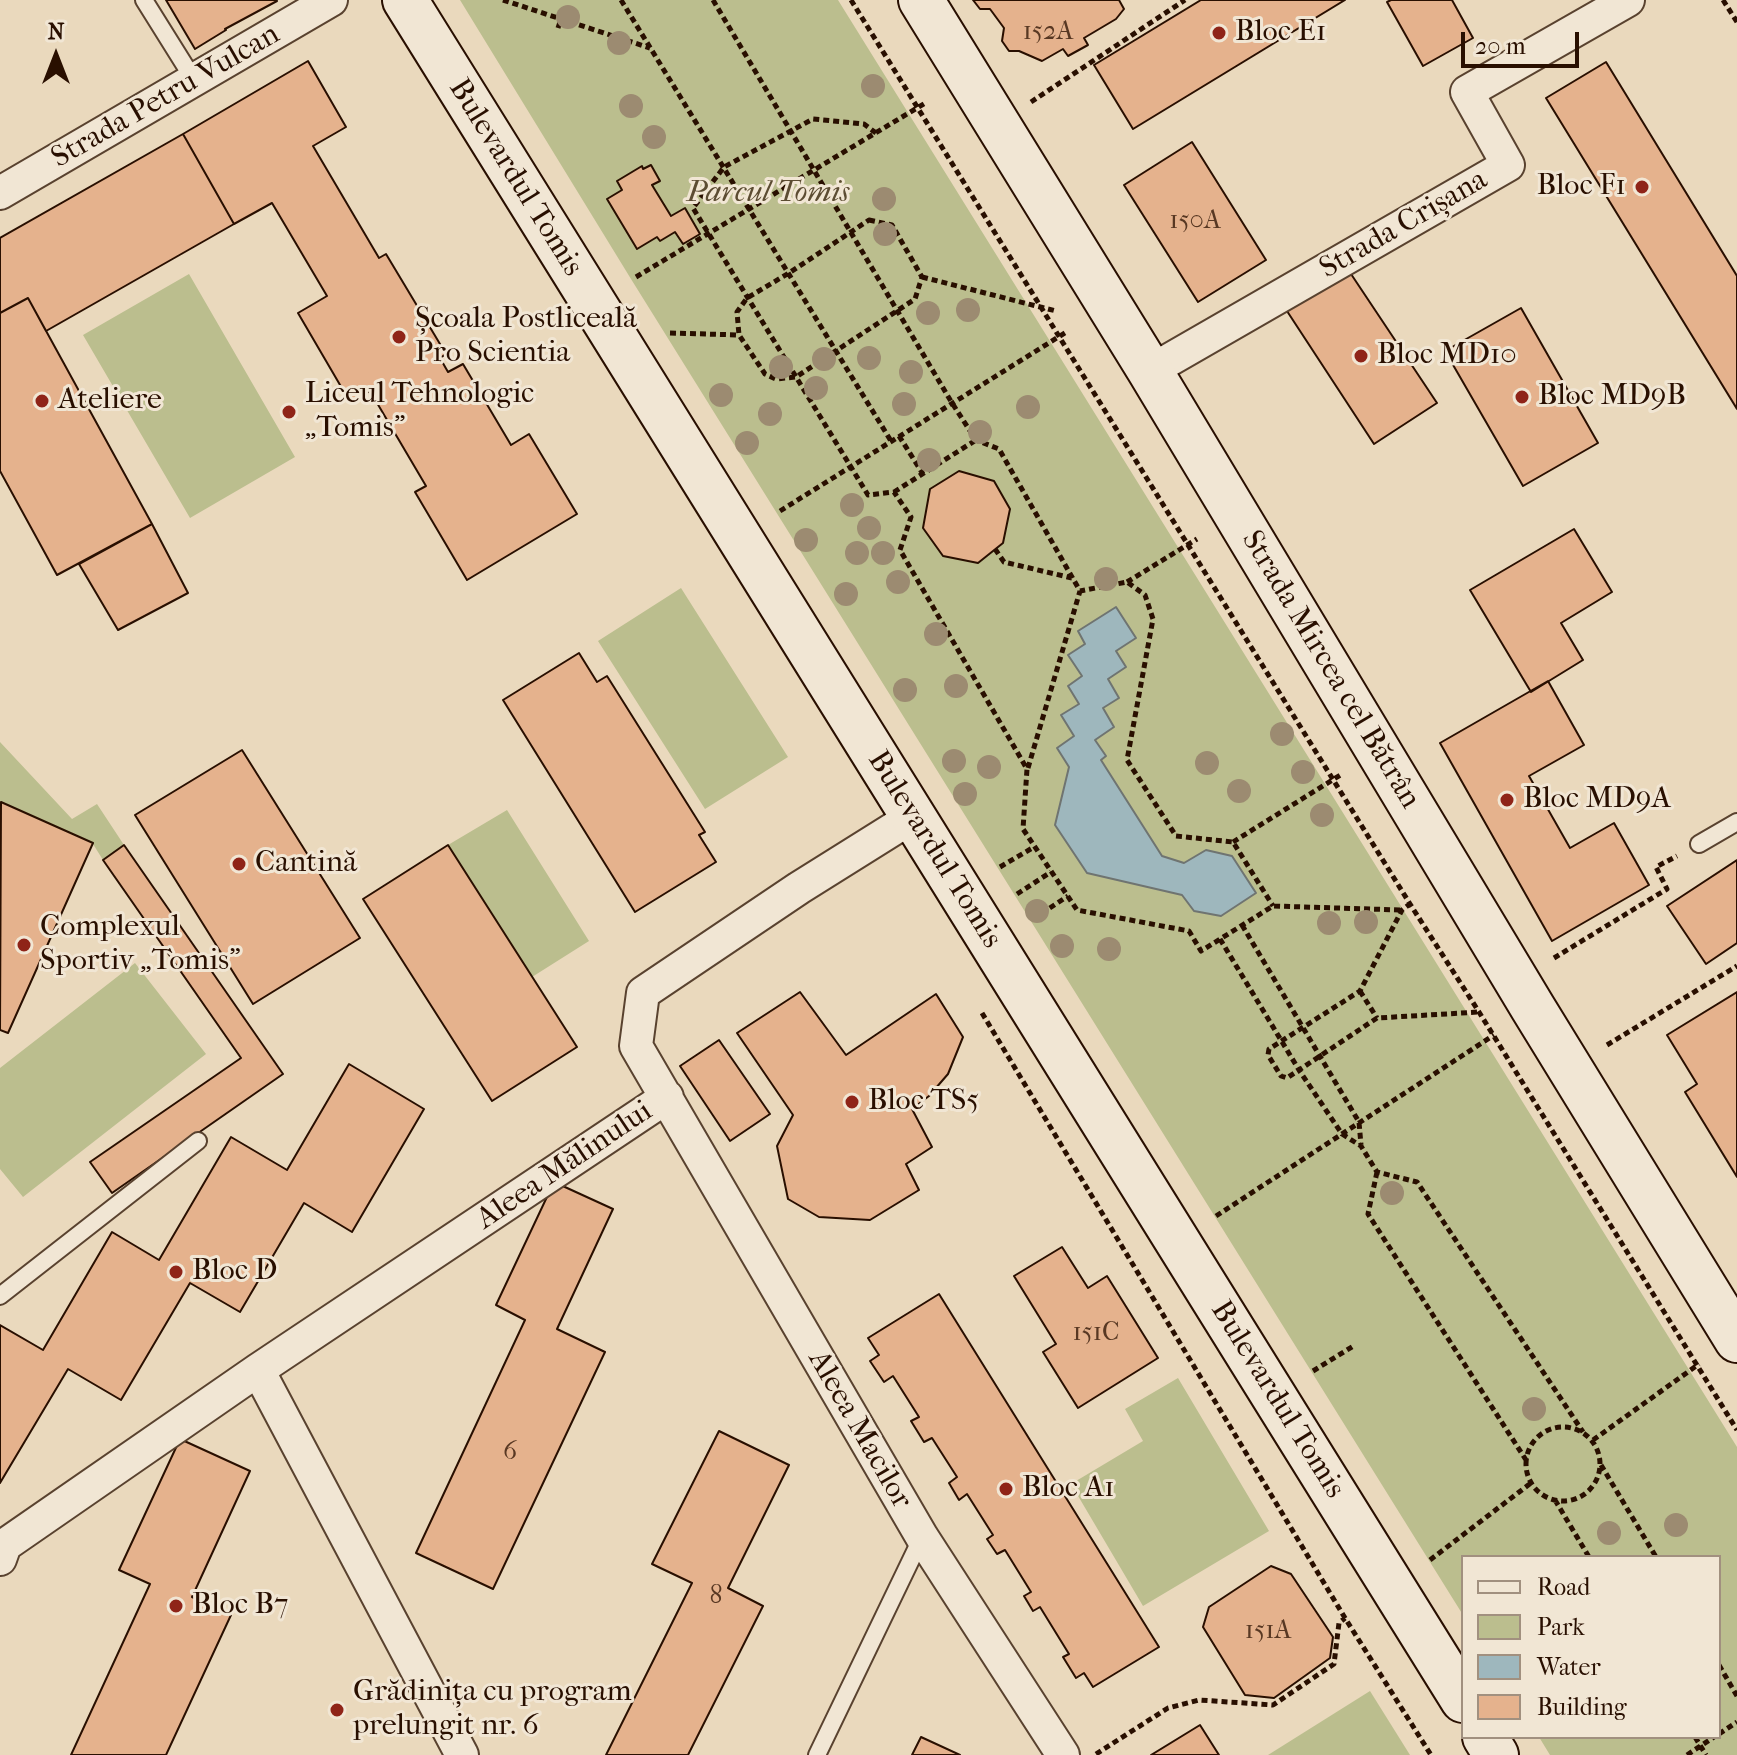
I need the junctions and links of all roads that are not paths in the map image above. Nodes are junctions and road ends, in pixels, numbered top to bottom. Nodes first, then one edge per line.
1 (144, 0) edge
2 (331, 0) edge
3 (405, 0) edge
4 (921, 0) edge
5 (1628, 0) edge
6 (194, 80) junction
7 (0, 193) edge
8 (1150, 371) junction
9 (914, 816) junction
10 (1737, 822) edge
11 (1699, 844) road end
12 (667, 1097) junction
13 (198, 1141) dead end
14 (0, 1296) edge
15 (1712, 1356) edge
16 (258, 1370) junction
17 (922, 1537) junction
18 (2, 1549) edge
19 (1461, 1697) edge
20 (462, 1755) edge
21 (817, 1755) edge
22 (1063, 1755) edge

1 - 6 lane
2 - 6 street, Strada Petru Vulcan
3 - 9 main road, Bulevardul Tomis
4 - 8 main road, Strada Mircea cel Bătrân
5 - 8 street, Strada Crișana
6 - 7 street, Strada Petru Vulcan
8 - 15 main road, Strada Mircea cel Bătrân
9 - 12 street, Aleea Mălinului
9 - 19 main road, Bulevardul Tomis
10 - 11 lane
12 - 16 street, Aleea Mălinului
12 - 17 street, Aleea Macilor
13 - 14 lane
16 - 18 street, Aleea Mălinului
16 - 20 street
17 - 21 lane
17 - 22 street, Aleea Macilor

